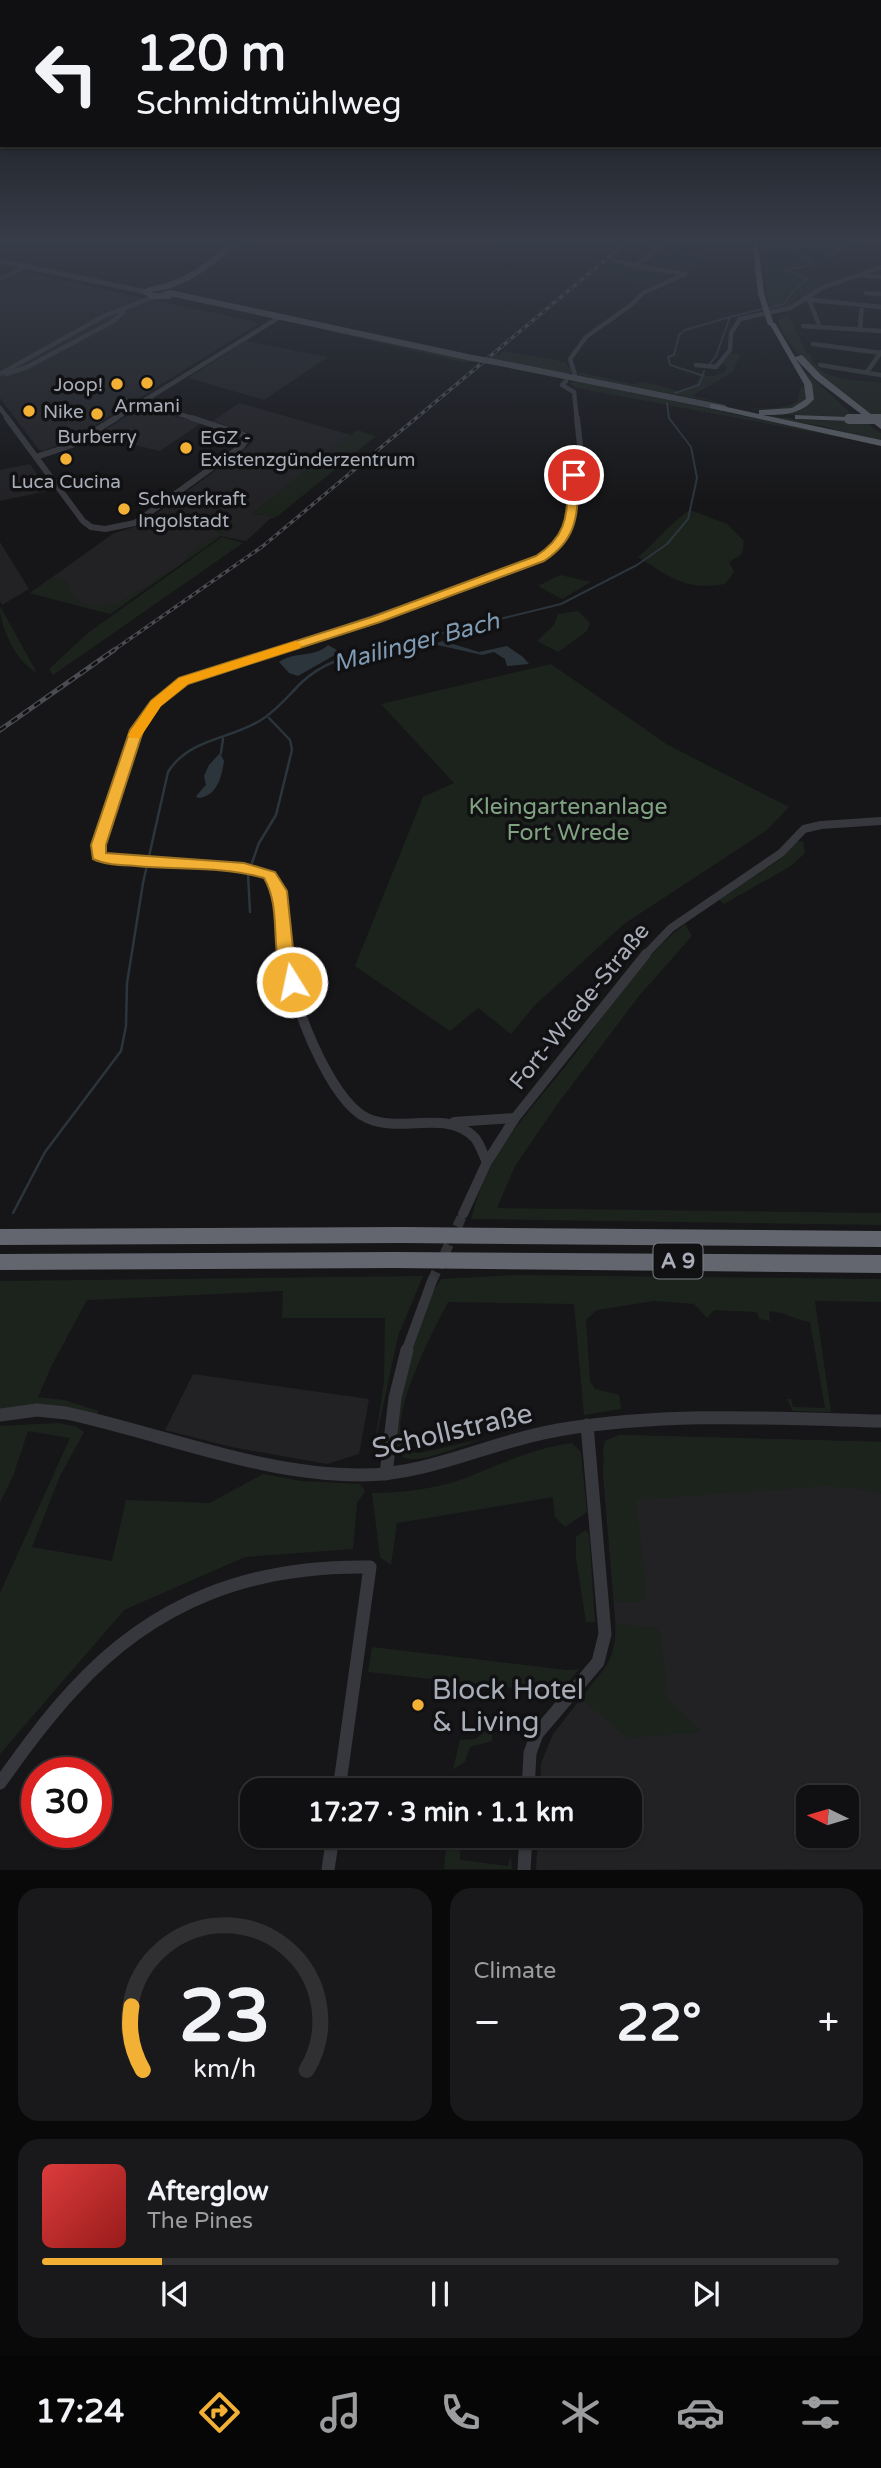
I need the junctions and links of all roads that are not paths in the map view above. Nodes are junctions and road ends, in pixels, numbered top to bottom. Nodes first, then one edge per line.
1 (81, 328) edge
2 (99, 328) edge
3 (261, 328) edge
4 (328, 328) edge
5 (598, 328) edge
6 (733, 328) edge
7 (774, 328) joint
8 (837, 328) edge
9 (860, 330) joint
10 (881, 331) edge
11 (54, 342) junction
12 (813, 344) dead end
13 (68, 345) junction
14 (786, 349) junction
15 (881, 353) edge
16 (21, 360) junction
17 (30, 365) junction
18 (696, 365) dead end
19 (820, 365) dead end
20 (867, 372) junction
21 (0, 374) edge
22 (575, 374) dead end
23 (881, 374) edge
24 (566, 381) dead end
25 (141, 402) junction
26 (713, 406) junction
27 (0, 408) edge
28 (736, 410) junction
29 (881, 419) edge
30 (881, 428) edge
31 (881, 443) edge
32 (36, 457) junction
33 (881, 821) edge
34 (98, 855) joint
35 (143, 862) joint
36 (515, 1118) junction
37 (452, 1122) junction
38 (487, 1162) junction
39 (463, 1214) tunnel mouth
40 (0, 1237) edge
41 (881, 1239) edge
42 (0, 1262) edge
43 (881, 1264) edge
44 (432, 1281) tunnel mouth
45 (0, 1415) edge
46 (881, 1422) edge
47 (587, 1425) junction
48 (386, 1474) junction
49 (341, 1778) edge
50 (529, 1778) edge
51 (0, 1783) edge
52 (331, 1848) edge
53 (525, 1848) edge
54 (328, 1870) edge
55 (524, 1870) edge

1 - 11 street
2 - 13 street
3 - 25 street
4 - 26 main road, bridge
5 - 22 street
6 - 18 street
7 - 14 highway
7 - 30 highway
8 - 9 street
9 - 10 street
11 - 13 street
11 - 16 street
12 - 15 street
13 - 17 street
14 - 28 highway
14 - 30 highway
15 - 20 street
16 - 17 street
16 - 21 street
17 - 21 street
19 - 20 street
20 - 23 street
24 - 34 street
25 - 32 street
25 - 32 street
26 - 28 main road
26 - 31 highway
27 - 32 street
28 - 29 highway, bridge
33 - 36 street, Fort-Wrede-Straße
34 - 35 street
35 - 37 street
36 - 37 street
36 - 38 street, Fort-Wrede-Straße
37 - 38 street
38 - 39 street, Fort-Wrede-Straße
40 - 41 highway, A 9
42 - 43 highway, A 9
44 - 48 street
45 - 48 street, Schollstraße
46 - 47 street, Schollstraße
47 - 48 street, Schollstraße
47 - 50 street
49 - 51 street
52 - 54 street
53 - 55 street

